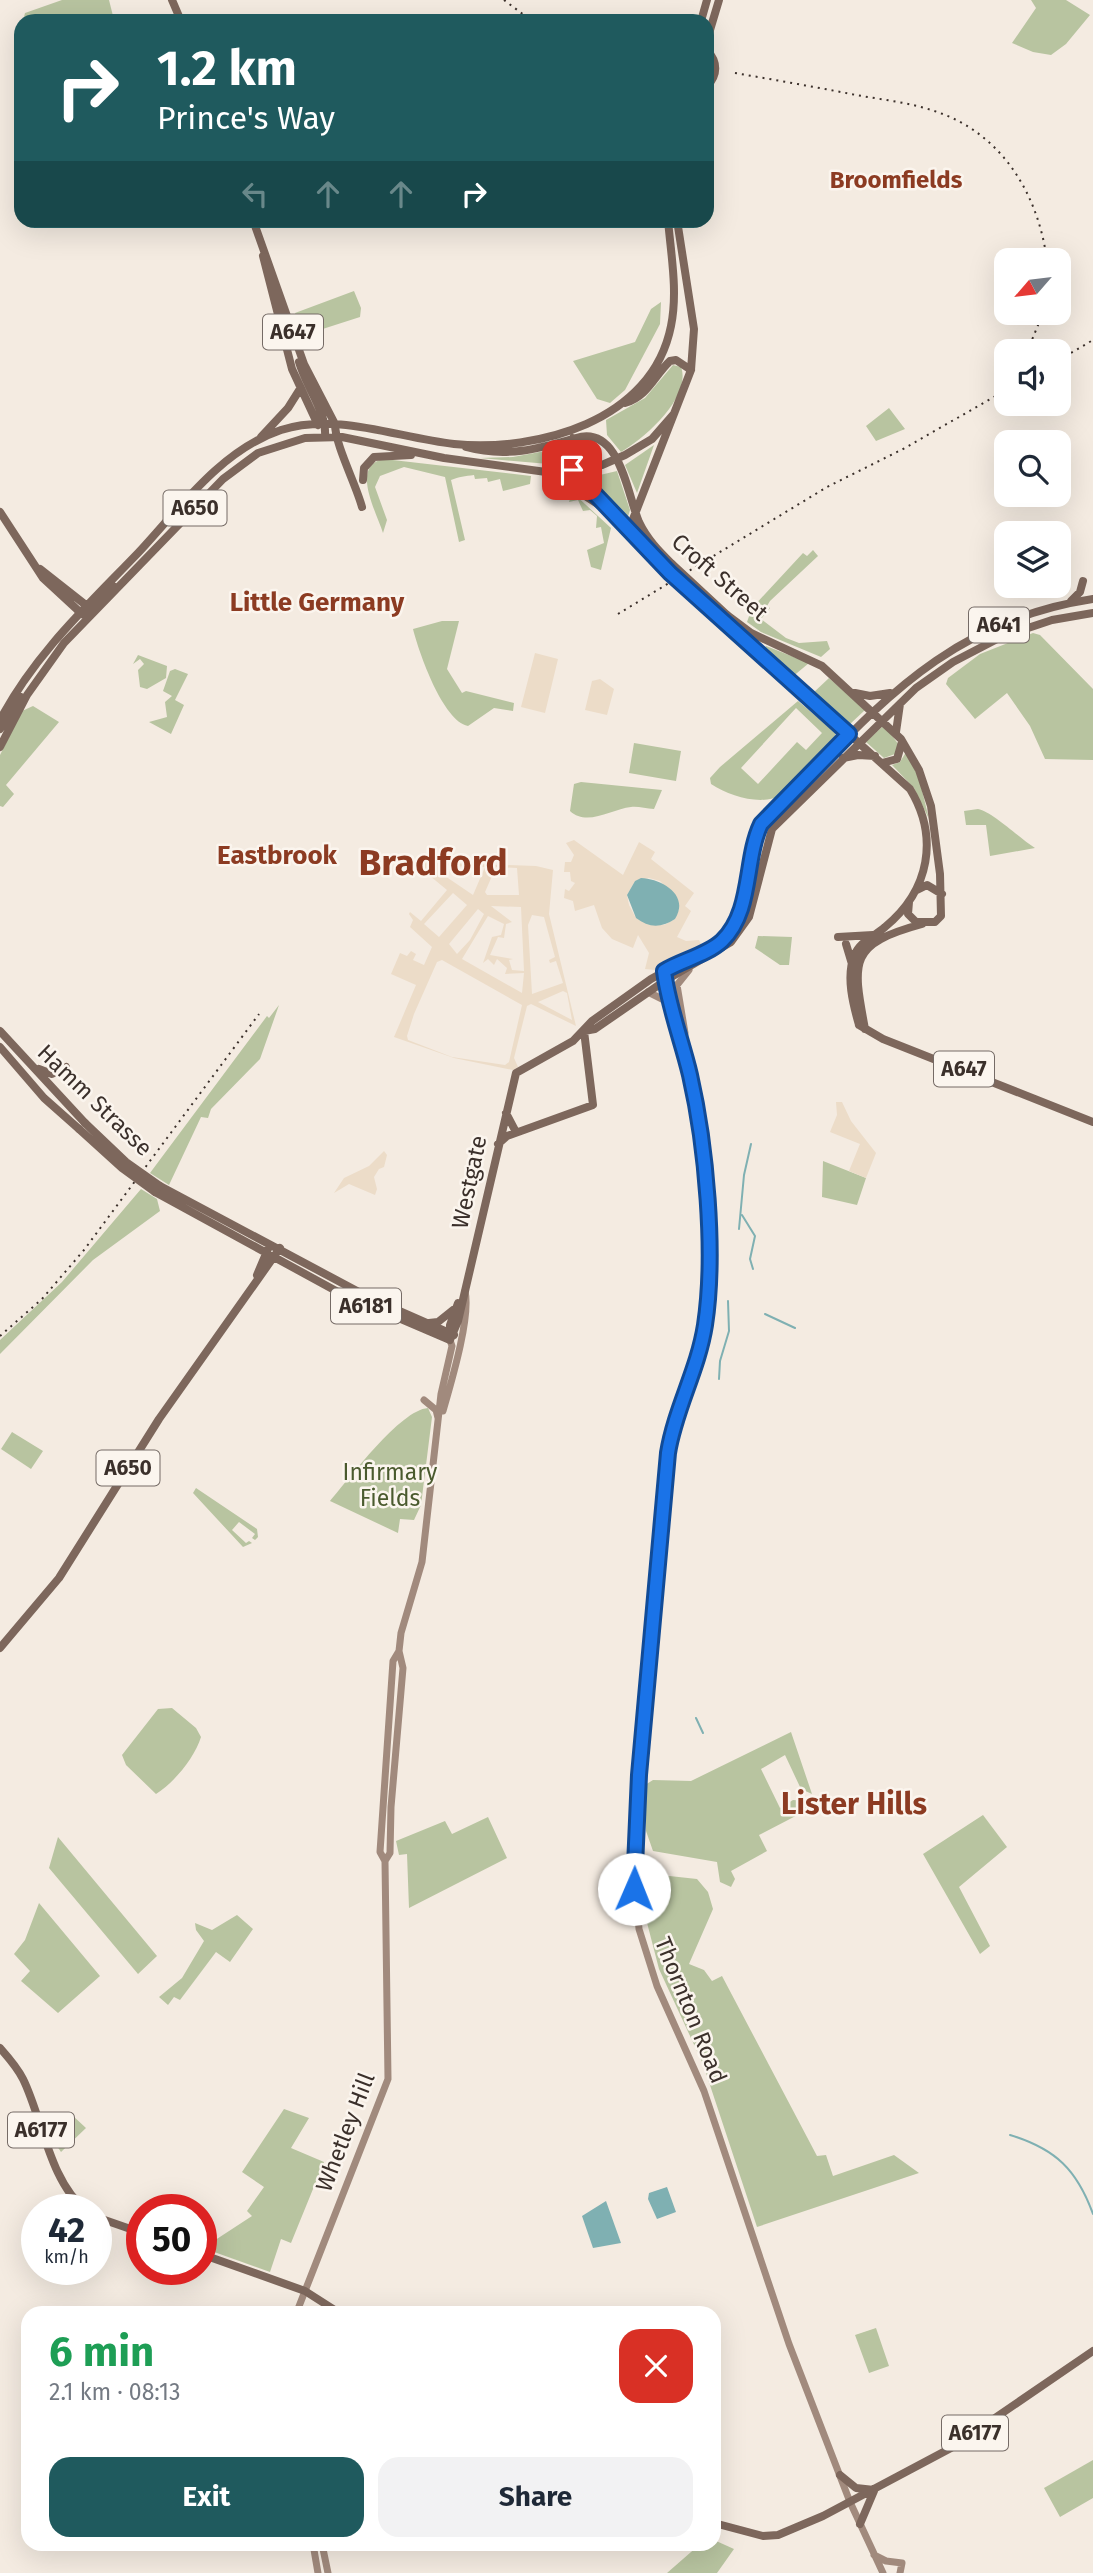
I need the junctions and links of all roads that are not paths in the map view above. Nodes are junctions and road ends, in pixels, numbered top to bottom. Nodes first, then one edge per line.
1 (719, 0) edge
2 (714, 23) edge
3 (256, 228) edge
4 (669, 228) edge
5 (678, 228) edge
6 (258, 236) junction
7 (691, 370) junction
8 (304, 382) junction
9 (288, 408) junction
10 (612, 408) junction
11 (673, 415) junction
12 (326, 425) junction
13 (288, 429) junction
14 (365, 429) junction
15 (579, 429) junction
16 (330, 437) junction
17 (304, 438) junction
18 (259, 439) junction
19 (573, 439) junction
20 (605, 442) junction
21 (453, 444) junction
22 (380, 445) junction
23 (374, 457) junction
24 (435, 457) junction
25 (616, 459) junction
26 (602, 465) junction
27 (572, 470) junction
28 (546, 471) junction
29 (363, 480) dead end
30 (362, 507) dead end
31 (635, 510) junction
32 (0, 512) edge
33 (615, 518) junction
34 (628, 531) junction
35 (33, 563) junction
36 (669, 567) junction
37 (1083, 581) dead end
38 (1092, 600) edge
39 (1068, 603) junction
40 (90, 608) junction
41 (78, 611) junction
42 (1091, 614) edge
43 (724, 617) junction
44 (87, 618) junction
45 (852, 692) junction
46 (892, 693) junction
47 (27, 695) junction
48 (901, 702) junction
49 (873, 711) junction
50 (882, 718) junction
51 (0, 720) edge
52 (0, 729) edge
53 (849, 734) junction
54 (899, 736) junction
55 (858, 742) junction
56 (0, 747) edge
57 (874, 756) junction
58 (841, 758) junction
59 (882, 763) junction
60 (770, 814) junction
61 (777, 822) junction
62 (915, 892) junction
63 (942, 894) junction
64 (909, 902) junction
65 (924, 923) junction
66 (873, 935) junction
67 (838, 937) dead end
68 (846, 944) dead end
69 (861, 949) junction
70 (698, 962) junction
71 (852, 964) junction
72 (665, 975) junction
73 (648, 992) junction
74 (673, 1005) junction
75 (863, 1027) junction
76 (0, 1031) edge
77 (584, 1031) junction
78 (0, 1047) edge
79 (683, 1047) junction
80 (20, 1054) junction
81 (66, 1067) dead end
82 (44, 1098) junction
83 (506, 1113) junction
84 (1093, 1122) edge
85 (82, 1126) junction
86 (516, 1132) junction
87 (497, 1145) junction
88 (158, 1189) junction
89 (197, 1205) junction
90 (179, 1207) junction
91 (251, 1244) junction
92 (274, 1252) junction
93 (287, 1263) junction
94 (262, 1270) junction
95 (465, 1289) junction
96 (459, 1302) junction
97 (426, 1324) junction
98 (453, 1337) junction
99 (424, 1400) dead end
100 (439, 1422) junction
101 (0, 1648) edge
102 (399, 1651) joint
103 (0, 2048) edge
104 (70, 2194) edge
105 (217, 2260) edge
106 (305, 2291) junction
107 (299, 2306) edge
108 (328, 2306) edge
109 (1093, 2351) edge
110 (840, 2475) junction
111 (874, 2490) junction
112 (850, 2502) junction
113 (860, 2524) junction
114 (721, 2525) edge
115 (314, 2551) edge
116 (323, 2551) edge
117 (873, 2555) junction
118 (318, 2573) edge
119 (328, 2573) edge
120 (883, 2573) edge
121 (900, 2573) edge

1 - 2 main road
3 - 6 main road, A647
4 - 10 main road, A650
5 - 7 main road, A650
6 - 8 main road, A647
6 - 8 main road, A647
7 - 10 main road
7 - 11 main road, A650
8 - 9 main road
8 - 12 main road, A647
8 - 12 main road, A647
9 - 13 main road
9 - 18 main road
10 - 15 main road, A650
11 - 25 main road, A650
11 - 31 main road
12 - 13 main road, A650
12 - 14 main road, A650
12 - 16 main road
13 - 17 main road
13 - 18 main road, A650
14 - 21 main road, A650
14 - 22 main road
15 - 19 main road
15 - 21 main road, A650
16 - 17 main road, A650
16 - 22 main road, A650
16 - 30 main road
17 - 40 main road, A650
18 - 40 main road, A650
19 - 20 main road
19 - 21 main road, A650
19 - 27 main road
20 - 25 main road, Croft Street
20 - 26 main road
22 - 23 main road
22 - 24 main road, A650
23 - 24 main road
23 - 29 main road
24 - 28 main road, A650
25 - 26 main road, A650
25 - 31 main road, Croft Street
26 - 27 main road, A650
27 - 28 main road, A650
27 - 33 main road, Croft Street
28 - 33 main road
31 - 34 main road
31 - 36 main road, Croft Street
32 - 35 main road
33 - 34 main road, Croft Street
34 - 36 main road, Croft Street
35 - 40 main road
35 - 41 main road
36 - 43 main road, Croft Street, bridge
37 - 39 main road
38 - 39 main road, A641
38 - 42 main road
39 - 46 main road, A641
40 - 41 main road, A650
40 - 44 main road, A650
41 - 44 main road
41 - 51 main road, A650
42 - 48 main road, A641
43 - 45 main road, Croft Street
43 - 53 main road, Croft Street
44 - 47 main road, A650
45 - 46 main road
45 - 49 main road, Croft Street
46 - 49 main road, A641
47 - 52 main road
47 - 56 main road, A650
48 - 50 main road, A641
48 - 54 main road
49 - 50 main road, Croft Street
49 - 53 main road, A641
50 - 54 main road, Croft Street
50 - 55 main road
53 - 55 main road, Croft Street
53 - 60 main road
54 - 59 main road
54 - 63 main road, Croft Street
55 - 57 main road, Croft Street
55 - 58 main road
57 - 58 main road
57 - 59 main road, Croft Street
58 - 61 main road
59 - 62 main road, Croft Street
60 - 61 main road
60 - 72 main road
61 - 70 main road
62 - 63 main road
62 - 64 main road
63 - 65 main road
64 - 65 main road
64 - 66 main road
65 - 69 main road
66 - 67 main road
66 - 69 main road
68 - 71 main road
69 - 71 main road
69 - 75 main road
70 - 72 main road
70 - 79 main road
71 - 75 main road
72 - 73 main road
72 - 74 main road, Thornton Road
72 - 77 main road
73 - 74 main road
73 - 77 main road
74 - 79 main road, Thornton Road
75 - 84 main road, A647
76 - 80 main road, Hamm Strasse / A6181
77 - 83 main road, Westgate
77 - 86 main road
78 - 82 main road, Hamm Strasse / A6181
79 - 110 main road, Thornton Road
80 - 81 main road
80 - 82 main road
80 - 85 main road, Hamm Strasse / A6181
82 - 85 main road, Hamm Strasse / A6181
83 - 86 main road
83 - 87 main road, Westgate
85 - 88 main road, Hamm Strasse / A6181, bridge
86 - 87 main road
87 - 95 main road, Westgate
88 - 89 main road, Hamm Strasse / A6181
88 - 90 main road, Hamm Strasse / A6181
89 - 90 main road
89 - 92 main road, Hamm Strasse / A6181
90 - 91 main road, Hamm Strasse / A6181
91 - 92 main road, Hamm Strasse / A6181
91 - 94 main road
92 - 93 main road, A6181
92 - 94 main road, A650
92 - 97 main road, A6181
93 - 94 main road
93 - 98 main road, A6181
94 - 101 main road, A650
95 - 96 main road, Westgate
95 - 98 main road
96 - 97 main road, A6181
96 - 98 main road, Westgate
97 - 98 main road, A6181
98 - 100 main road, Westgate
99 - 100 main road
100 - 102 main road, Westgate
102 - 106 main road, Whetley Hill
103 - 104 main road, A6177
105 - 106 main road
106 - 107 main road, Whetley Hill
106 - 108 main road
109 - 111 main road, A6177
110 - 111 main road
110 - 112 main road, Thornton Road
111 - 112 main road, A6177
111 - 113 main road
112 - 113 main road, Thornton Road
112 - 114 main road, A6177
113 - 117 main road, Thornton Road
115 - 118 main road
116 - 119 main road
117 - 120 main road, Thornton Road
117 - 121 main road

